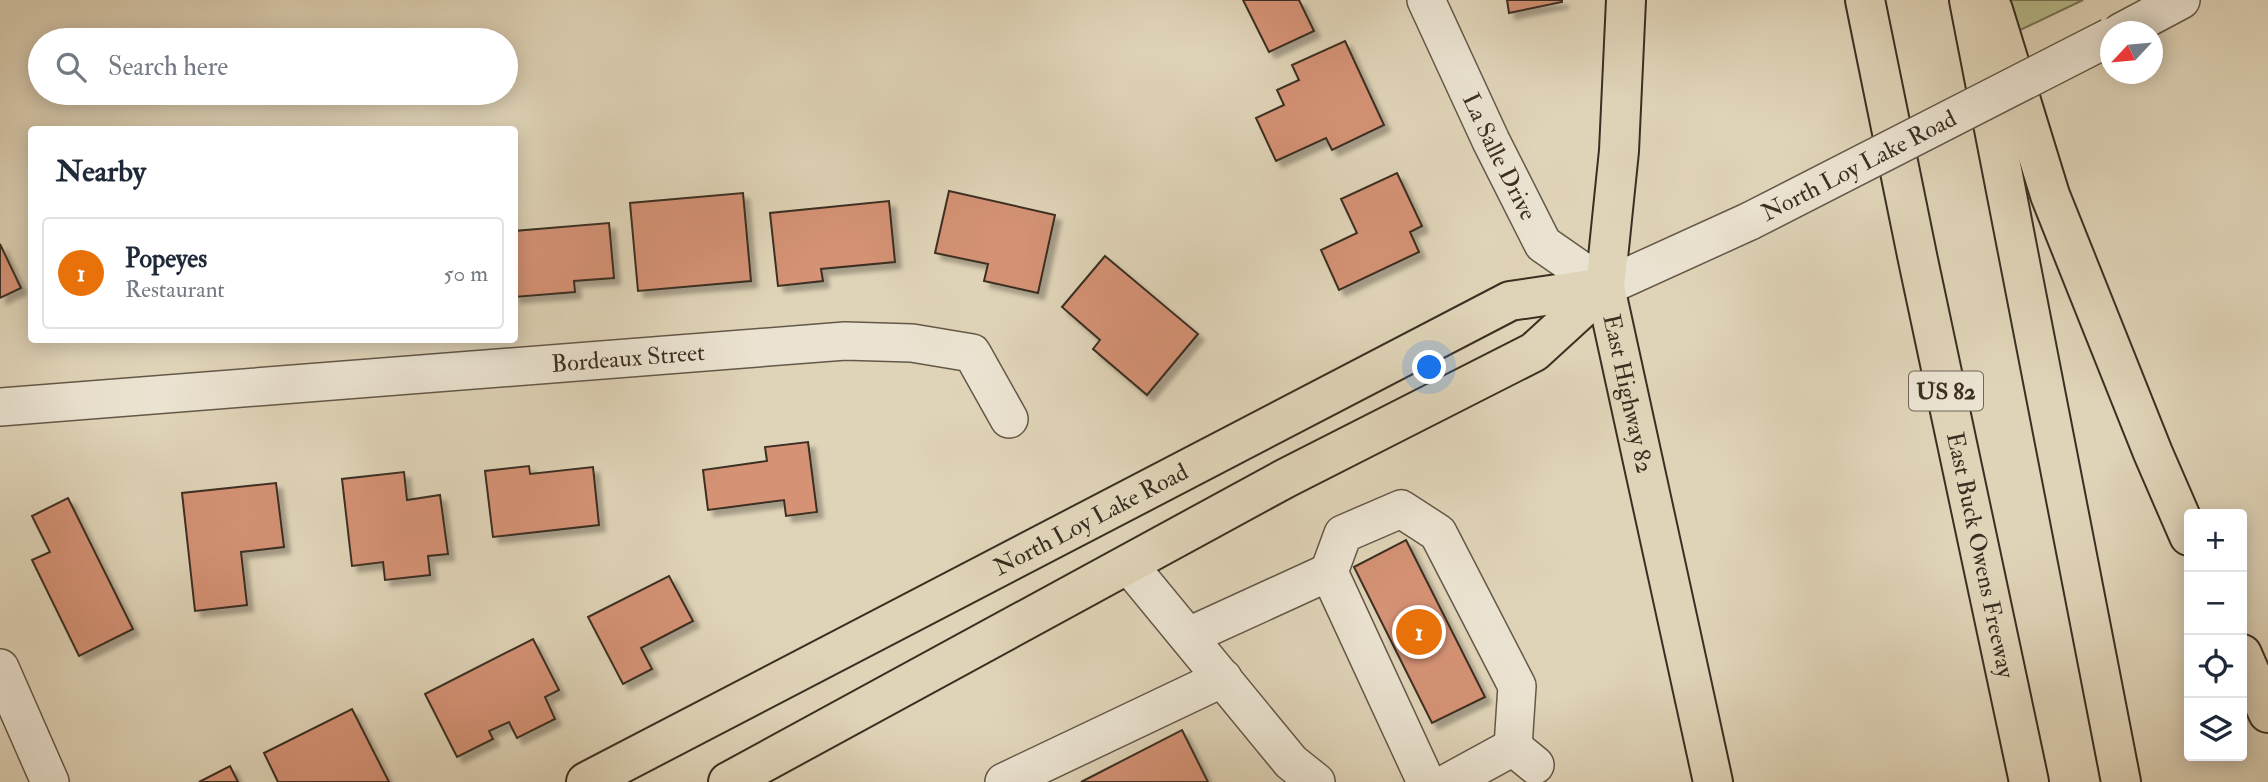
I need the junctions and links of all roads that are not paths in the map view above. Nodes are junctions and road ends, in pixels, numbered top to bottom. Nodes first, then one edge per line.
1 (1426, 0) edge
2 (1626, 0) edge
3 (1865, 0) edge
4 (1969, 0) edge
5 (1989, 0) edge
6 (2180, 0) edge
7 (2140, 21) edge
8 (2100, 42) edge
9 (1605, 287) junction
10 (0, 407) edge
11 (1009, 419) dead end
12 (2184, 524) edge
13 (1128, 564) junction
14 (1329, 572) junction
15 (1189, 636) junction
16 (2247, 665) edge
17 (0, 668) edge
18 (1223, 678) junction
19 (2268, 713) edge
20 (50, 782) edge
21 (586, 782) edge
22 (728, 782) edge
23 (1004, 782) edge
24 (1317, 782) edge
25 (1426, 782) edge
26 (1448, 782) edge
27 (1713, 782) edge
28 (2029, 782) edge
29 (2121, 782) edge

1 - 9 street, La Salle Drive
2 - 9 main road, East Highway 82
3 - 28 main road, East Buck Owens Freeway / US 82
4 - 29 main road
5 - 12 main road
6 - 7 street, North Loy Lake Road
8 - 9 street, North Loy Lake Road, bridge
9 - 13 main road, North Loy Lake Road
9 - 21 main road, North Loy Lake Road
9 - 27 main road, East Highway 82
10 - 11 street, Bordeaux Street
13 - 15 street
13 - 22 main road, North Loy Lake Road
14 - 15 street
14 - 25 street
14 - 26 street
15 - 18 street
16 - 19 main road
17 - 20 street
18 - 23 street
18 - 24 street

